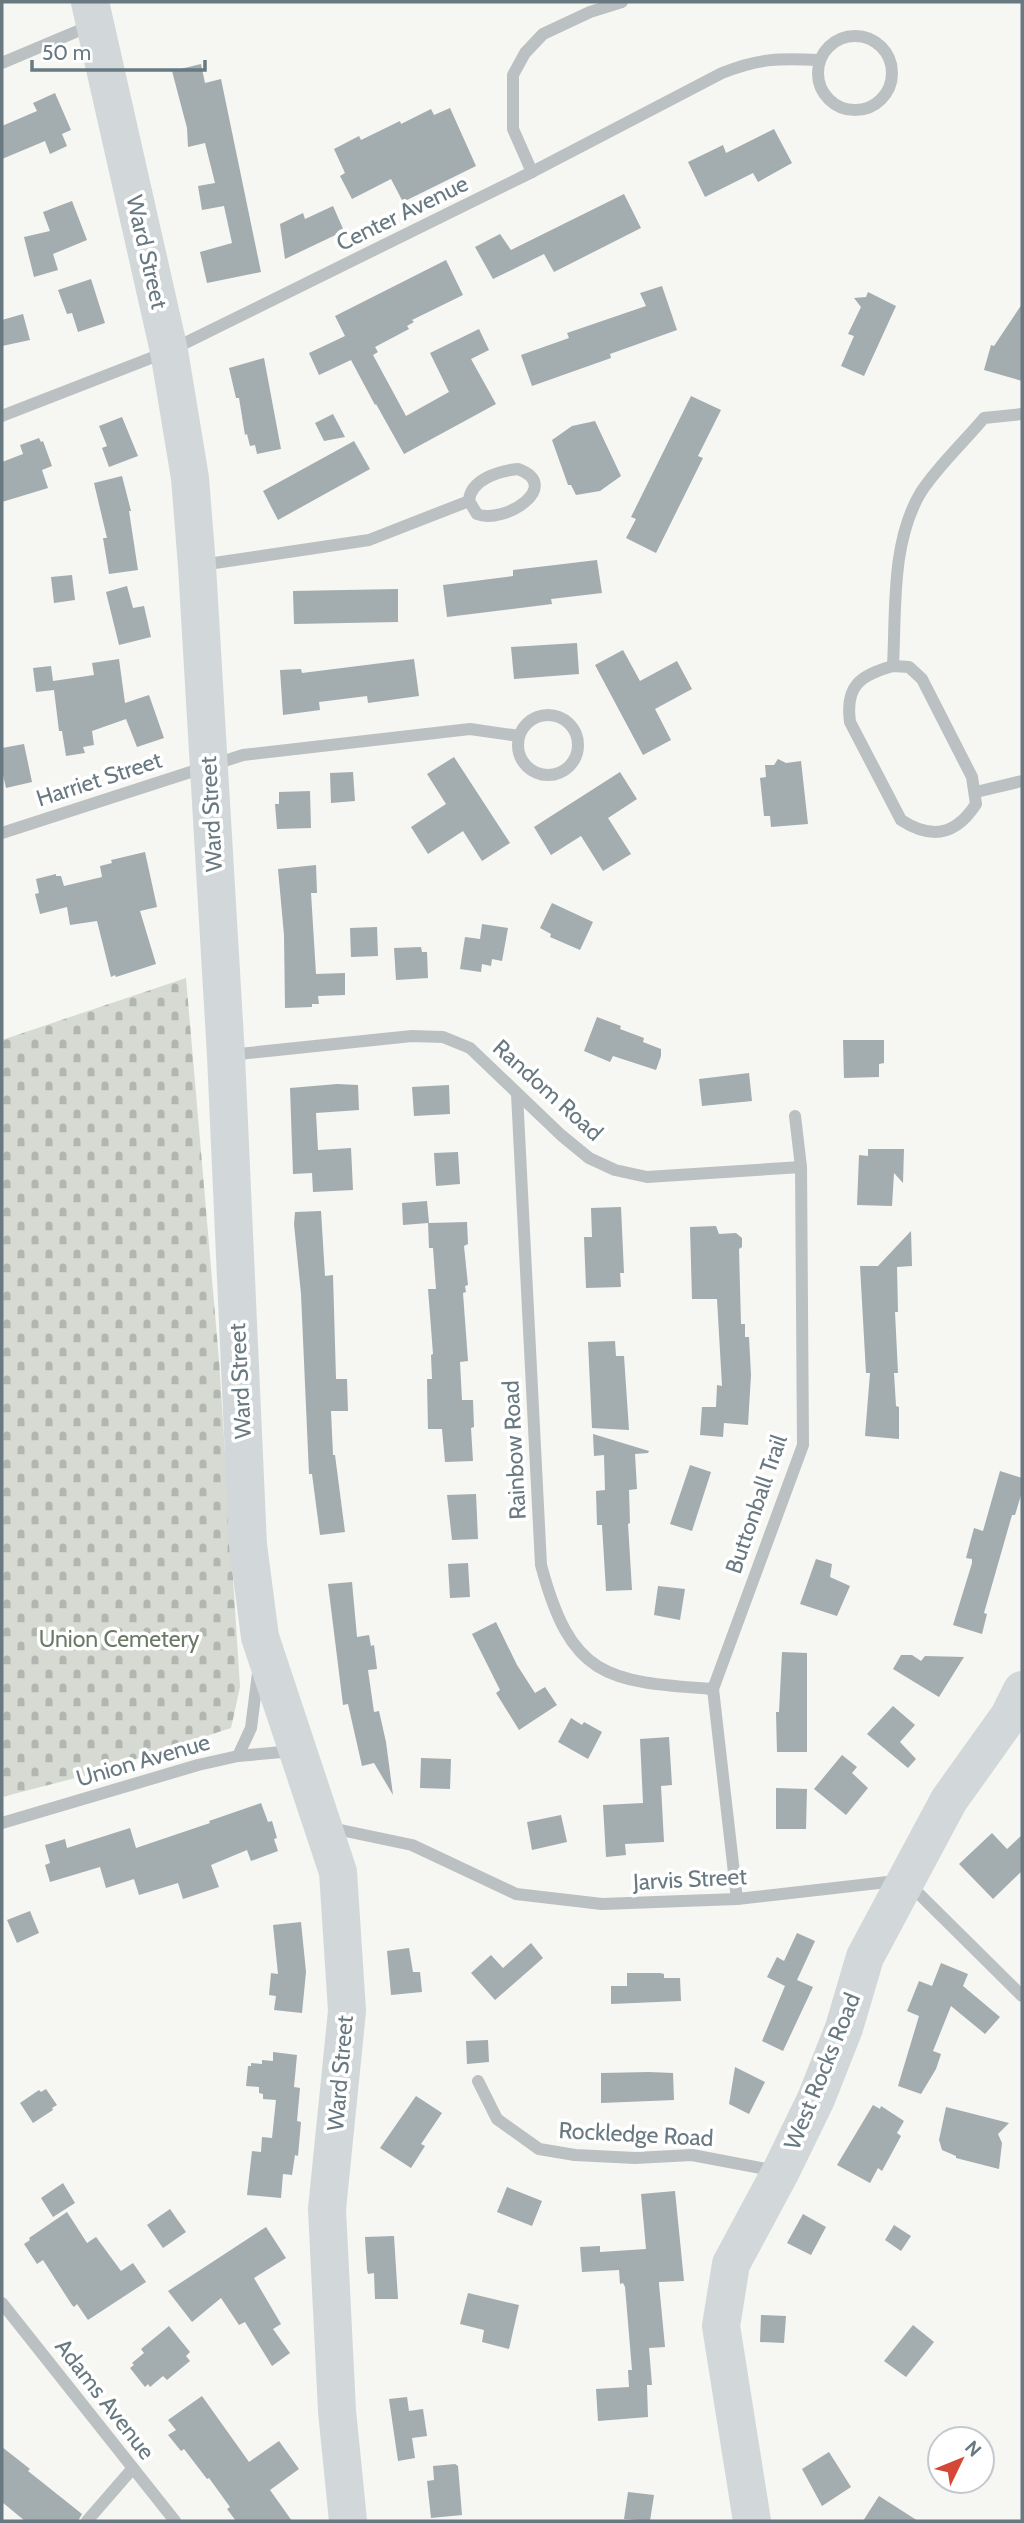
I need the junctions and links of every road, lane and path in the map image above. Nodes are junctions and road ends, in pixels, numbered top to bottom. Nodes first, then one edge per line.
1 (622, 2) edge
2 (93, 13) edge
3 (820, 60) junction
4 (2, 63) edge
5 (532, 172) junction
6 (169, 351) junction
7 (1022, 414) edge
8 (2, 416) edge
9 (469, 502) junction
10 (197, 566) junction
11 (892, 666) junction
12 (519, 736) junction
13 (208, 765) junction
14 (1022, 781) edge
15 (976, 792) junction
16 (2, 833) edge
17 (226, 1056) junction
18 (517, 1094) junction
19 (795, 1116) dead end
20 (801, 1167) junction
21 (260, 1637) junction
22 (713, 1689) junction
23 (1022, 1690) edge
24 (298, 1750) junction
25 (238, 1756) junction
26 (2, 1823) edge
27 (324, 1826) junction
28 (905, 1880) junction
29 (737, 1899) junction
30 (1022, 1996) edge
31 (478, 2081) dead end
32 (781, 2171) junction
33 (2, 2303) edge
34 (133, 2468) junction
35 (87, 2521) edge
36 (175, 2521) edge
37 (348, 2521) edge
38 (752, 2521) edge

1 - 5 street
2 - 4 street
2 - 6 main road, Ward Street
3 - 3 street
3 - 5 street, Center Avenue
5 - 6 street, Center Avenue
6 - 8 street, Center Avenue
6 - 10 main road, Ward Street
7 - 11 street
9 - 9 street
9 - 10 street
10 - 13 main road, Ward Street
11 - 15 street
11 - 15 street
12 - 12 street
12 - 13 street, Harriet Street
13 - 16 street, Harriet Street
13 - 17 main road, Ward Street
14 - 15 street
17 - 18 street, Random Road
17 - 21 main road, Ward Street
18 - 20 street, Random Road
18 - 22 street, Rainbow Road
19 - 20 street, Buttonball Trail
20 - 22 street, Buttonball Trail
21 - 24 main road, Ward Street
21 - 25 street, Ward Street
22 - 29 street, Buttonball Trail
23 - 28 main road, West Rocks Road
24 - 25 street, Union Avenue
24 - 27 main road, Ward Street
25 - 26 street, Union Avenue
27 - 29 street, Jarvis Street
27 - 37 main road, Ward Street
28 - 29 street, Jarvis Street
28 - 30 street
28 - 32 main road, West Rocks Road
31 - 32 street, Rockledge Road
32 - 38 main road, West Rocks Road
33 - 34 street, Adams Avenue
34 - 35 street
34 - 36 street, Adams Avenue

